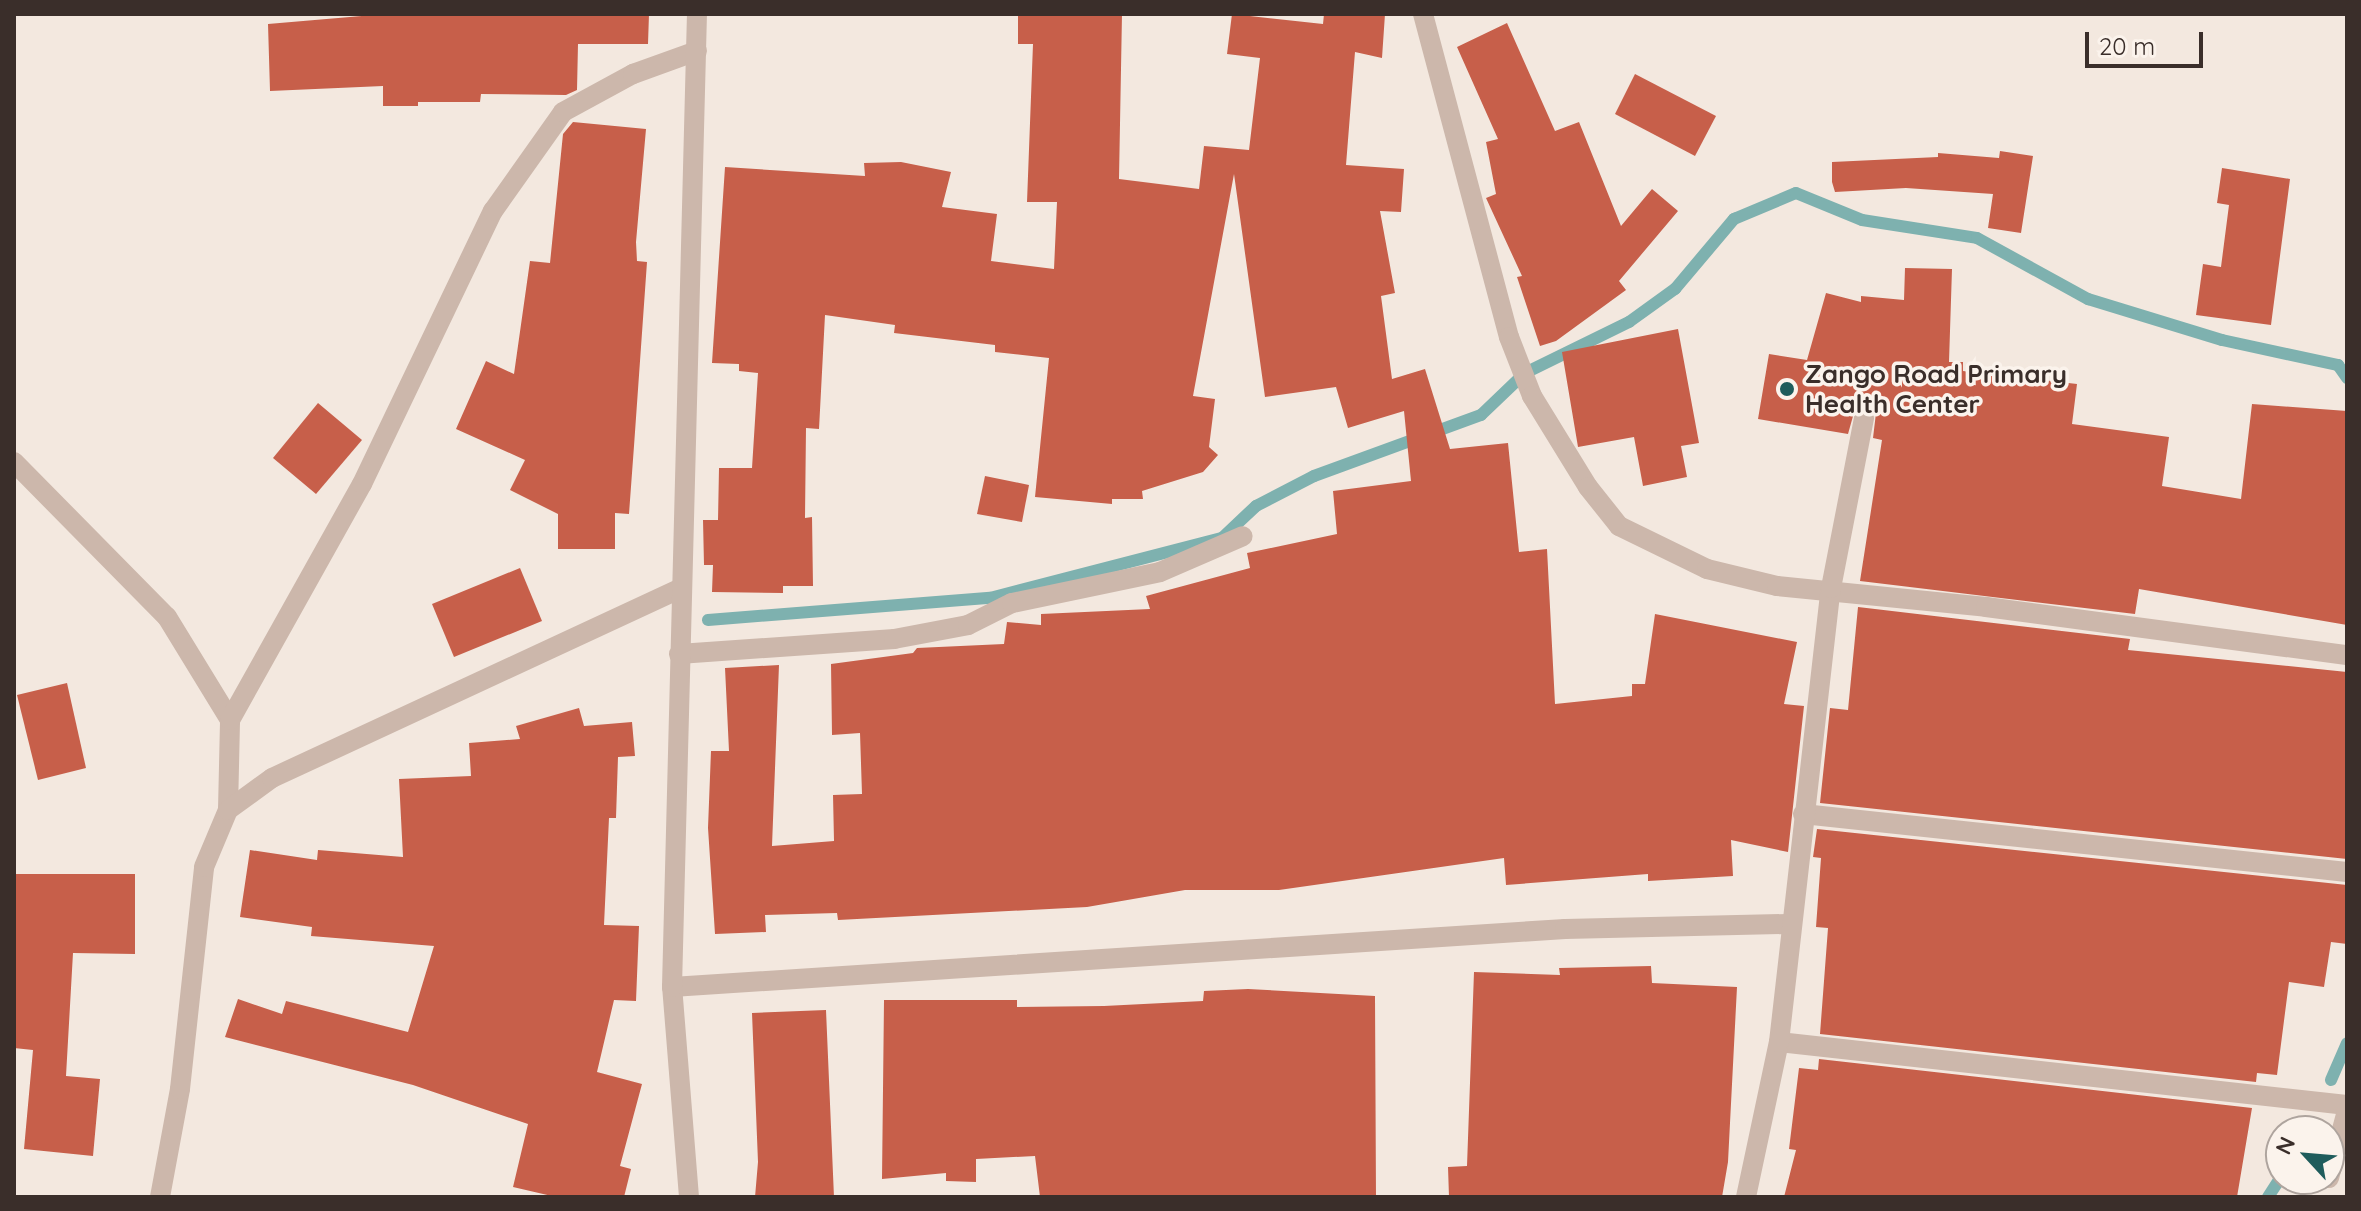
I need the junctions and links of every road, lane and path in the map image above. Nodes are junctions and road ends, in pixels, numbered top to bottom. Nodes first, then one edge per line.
1 (697, 14) edge
2 (1423, 14) edge
3 (697, 51) junction
4 (1864, 418) dead end
5 (14, 462) edge
6 (1243, 536) dead end
7 (681, 588) junction
8 (1831, 588) junction
9 (679, 654) junction
10 (2347, 655) edge
11 (230, 720) junction
12 (228, 810) junction
13 (1803, 814) junction
14 (2347, 872) edge
15 (1790, 924) junction
16 (672, 987) junction
17 (1779, 1042) junction
18 (2347, 1105) edge
19 (160, 1197) edge
20 (689, 1197) edge
21 (1746, 1197) edge

1 - 3 street
2 - 8 street
3 - 7 street
3 - 11 street
4 - 8 street
5 - 11 street
6 - 9 street
7 - 9 street
7 - 12 street
8 - 10 street
8 - 13 street
9 - 16 street
11 - 12 street
12 - 19 street
13 - 14 street
13 - 15 street
15 - 16 street
15 - 17 street
16 - 20 street
17 - 18 street
17 - 21 street

